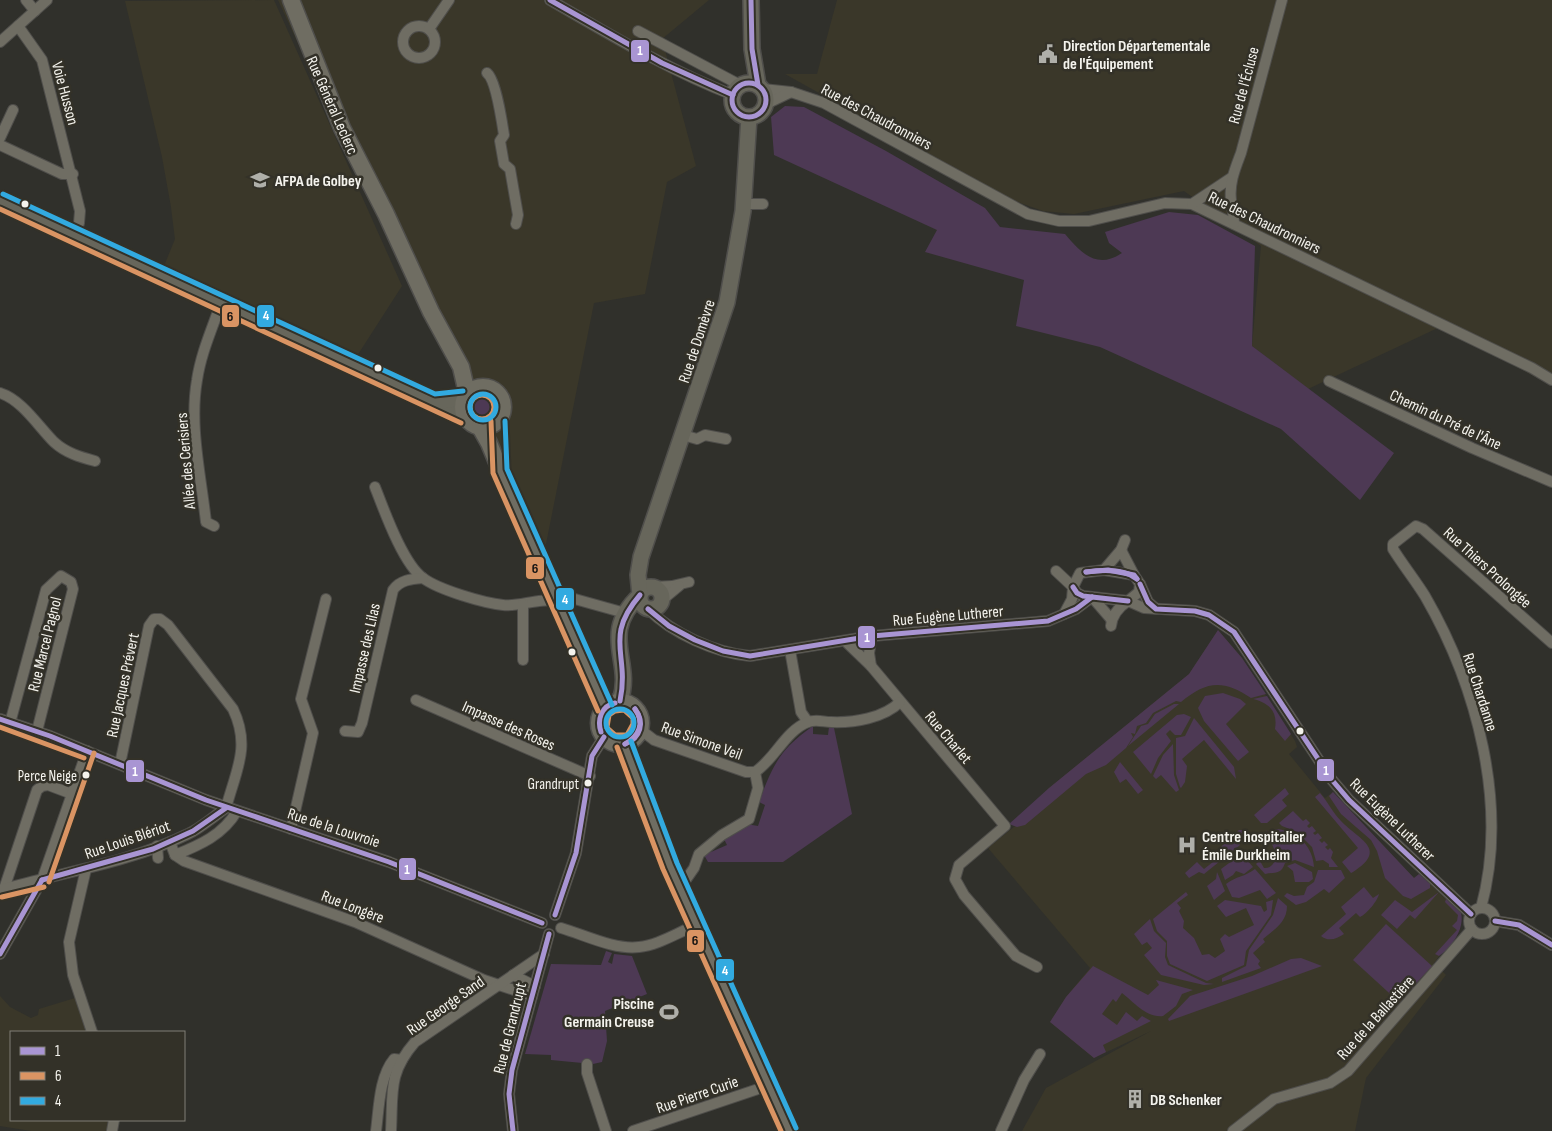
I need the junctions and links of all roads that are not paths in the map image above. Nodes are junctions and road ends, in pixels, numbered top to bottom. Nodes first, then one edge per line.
1 (26, 0) edge
2 (47, 0) edge
3 (291, 0) edge
4 (449, 0) edge
5 (550, 0) edge
6 (751, 0) edge
7 (1282, 0) edge
8 (35, 11) junction
9 (18, 26) junction
10 (429, 29) dead end
11 (638, 31) dead end
12 (0, 42) edge
13 (487, 73) dead end
14 (750, 90) junction
15 (791, 92) junction
16 (13, 110) dead end
17 (749, 117) junction
18 (0, 138) edge
19 (0, 145) edge
20 (72, 174) junction
21 (1231, 178) junction
22 (0, 201) edge
23 (743, 204) junction
24 (762, 204) dead end
25 (1192, 204) junction
26 (516, 224) dead end
27 (1234, 224) junction
28 (75, 235) junction
29 (221, 303) junction
30 (453, 350) junction
31 (1552, 380) edge
32 (1329, 381) dead end
33 (489, 387) junction
34 (0, 393) edge
35 (466, 396) junction
36 (434, 402) junction
37 (464, 416) junction
38 (498, 421) junction
39 (480, 427) junction
40 (683, 435) junction
41 (726, 439) dead end
42 (96, 461) dead end
43 (500, 471) junction
44 (1552, 482) edge
45 (375, 487) dead end
46 (214, 526) dead end
47 (1403, 535) joint
48 (1125, 540) dead end
49 (1121, 550) junction
50 (1104, 570) junction
51 (1080, 573) junction
52 (423, 578) junction
53 (1137, 580) junction
54 (1073, 587) junction
55 (647, 591) junction
56 (554, 596) junction
57 (1092, 597) junction
58 (326, 599) dead end
59 (1128, 601) junction
60 (522, 604) junction
61 (656, 605) junction
62 (1156, 609) junction
63 (1064, 614) junction
64 (625, 615) junction
65 (872, 636) junction
66 (845, 641) junction
67 (1552, 643) edge
68 (790, 650) junction
69 (523, 660) dead end
70 (871, 666) junction
71 (416, 700) dead end
72 (620, 701) junction
73 (900, 702) junction
74 (605, 708) junction
75 (5, 721) edge
76 (808, 722) junction
77 (640, 730) junction
78 (37, 731) junction
79 (345, 731) dead end
80 (604, 737) junction
81 (624, 744) junction
82 (87, 751) junction
83 (120, 764) junction
84 (755, 772) junction
85 (590, 776) junction
86 (72, 794) junction
87 (226, 808) junction
88 (237, 811) junction
89 (291, 829) junction
90 (170, 842) junction
91 (157, 846) junction
92 (175, 855) junction
93 (158, 858) dead end
94 (86, 869) junction
95 (42, 880) junction
96 (680, 888) junction
97 (2, 889) edge
98 (1481, 908) junction
99 (1471, 914) junction
100 (555, 915) junction
101 (1495, 921) junction
102 (542, 923) junction
103 (697, 925) junction
104 (561, 928) junction
105 (1472, 930) junction
106 (549, 934) junction
107 (1552, 945) edge
108 (0, 954) edge
109 (544, 954) junction
110 (1036, 967) dead end
111 (513, 975) junction
112 (500, 985) junction
113 (534, 991) junction
114 (92, 1031) edge
115 (1040, 1054) dead end
116 (402, 1060) junction
117 (587, 1064) dead end
118 (770, 1085) junction
119 (376, 1131) edge
120 (391, 1131) edge
121 (514, 1131) edge
122 (606, 1131) edge
123 (633, 1131) edge
124 (789, 1131) edge
125 (1001, 1131) edge
126 (1234, 1131) edge

1 - 8 street
2 - 8 street
3 - 30 main road, Rue Général Leclerc
4 - 10 street
5 - 14 street
6 - 14 street
7 - 21 street, Rue de l'Écluse
8 - 9 street
9 - 12 street
9 - 20 street, Voie Husson
11 - 14 street
13 - 26 street
14 - 15 street
14 - 15 street, Rue des Chaudronniers
14 - 17 street
14 - 17 street
15 - 25 street, Rue des Chaudronniers
16 - 18 street
17 - 23 street, Rue de Domèvre
19 - 20 street
20 - 28 street, Voie Husson
21 - 25 street
21 - 27 street, Rue de l'Écluse
22 - 28 street
23 - 24 street
23 - 40 street, Rue de Domèvre
25 - 27 street, Rue des Chaudronniers
27 - 31 street, Rue des Chaudronniers
28 - 29 street
29 - 36 street
29 - 46 street, Allée des Cerisiers
30 - 33 main road, Rue Général Leclerc
30 - 35 main road, Rue Général Leclerc
32 - 44 street, Chemin du Pré de l'Âne
33 - 35 main road
33 - 38 main road
34 - 42 street
35 - 36 street
35 - 37 main road
36 - 37 street
37 - 39 main road
38 - 39 main road
38 - 43 main road
39 - 43 main road
40 - 41 street
40 - 55 street, Rue de Domèvre
43 - 56 main road
45 - 52 street
47 - 67 street, Rue Thiers Prolongée
47 - 98 street, Rue Chardanne
48 - 49 street
49 - 50 street
49 - 53 street
50 - 51 street
50 - 53 street
51 - 54 street
51 - 54 street
52 - 60 street
52 - 79 street, Impasse des Lilas
53 - 59 street
53 - 62 street
54 - 57 street
54 - 63 street
55 - 61 street
55 - 61 street
55 - 64 street
56 - 60 street
56 - 64 street
56 - 74 main road
57 - 59 street, Rue Eugène Lutherer
57 - 59 street
57 - 63 street, Rue Eugène Lutherer
58 - 89 street
59 - 62 street, Rue Eugène Lutherer
60 - 69 street
61 - 64 street
61 - 68 street, Rue Eugène Lutherer
62 - 99 street, Rue Eugène Lutherer
63 - 65 street, Rue Eugène Lutherer
64 - 72 street
65 - 66 street, Rue Eugène Lutherer
65 - 70 street
66 - 68 street, Rue Eugène Lutherer
66 - 70 street, Rue Charlet
68 - 76 street
70 - 73 street, Rue Charlet
71 - 85 street, Impasse des Roses
72 - 74 main road
72 - 77 main road
73 - 76 street
73 - 110 street, Rue Charlet
74 - 80 main road
75 - 78 street, Rue de la Louvroie
75 - 78 street, Rue Marcel Pagnol
76 - 84 street
77 - 81 main road
77 - 84 street, Rue Simone Veil
78 - 82 street, Rue de la Louvroie
80 - 81 main road
80 - 85 street
81 - 96 main road
82 - 83 street, Rue de la Louvroie
82 - 86 street
83 - 87 street, Rue de la Louvroie
83 - 87 street, Rue Jacques Prévert
84 - 96 street
85 - 100 street
86 - 95 street
86 - 97 street
87 - 88 street, Rue de la Louvroie
87 - 90 street, Rue Louis Blériot
88 - 89 street, Rue de la Louvroie
88 - 92 street
89 - 102 street, Rue de la Louvroie
90 - 91 street, Rue Louis Blériot
90 - 92 street
91 - 93 street
91 - 94 street, Rue Louis Blériot
92 - 112 street, Rue Longère
94 - 95 street, Rue Louis Blériot
94 - 114 street
95 - 97 street, Rue Louis Blériot
95 - 108 street
96 - 103 main road
98 - 99 street
98 - 101 street
99 - 105 street
100 - 102 street
100 - 104 street
101 - 105 street
101 - 107 street
102 - 106 street
103 - 104 street
103 - 118 main road
104 - 106 street
105 - 126 street, Rue de la Ballastière
106 - 109 street, Rue de Grandrupt
109 - 111 street, Rue George Sand
109 - 113 street, Rue de Grandrupt
111 - 112 street, Rue George Sand
111 - 113 street
112 - 113 street, Rue Longère
112 - 116 street, Rue George Sand
113 - 121 street, Rue de Grandrupt
115 - 125 street
116 - 119 street
116 - 120 street, Rue George Sand
117 - 122 street
118 - 123 street, Rue Pierre Curie
118 - 124 main road

